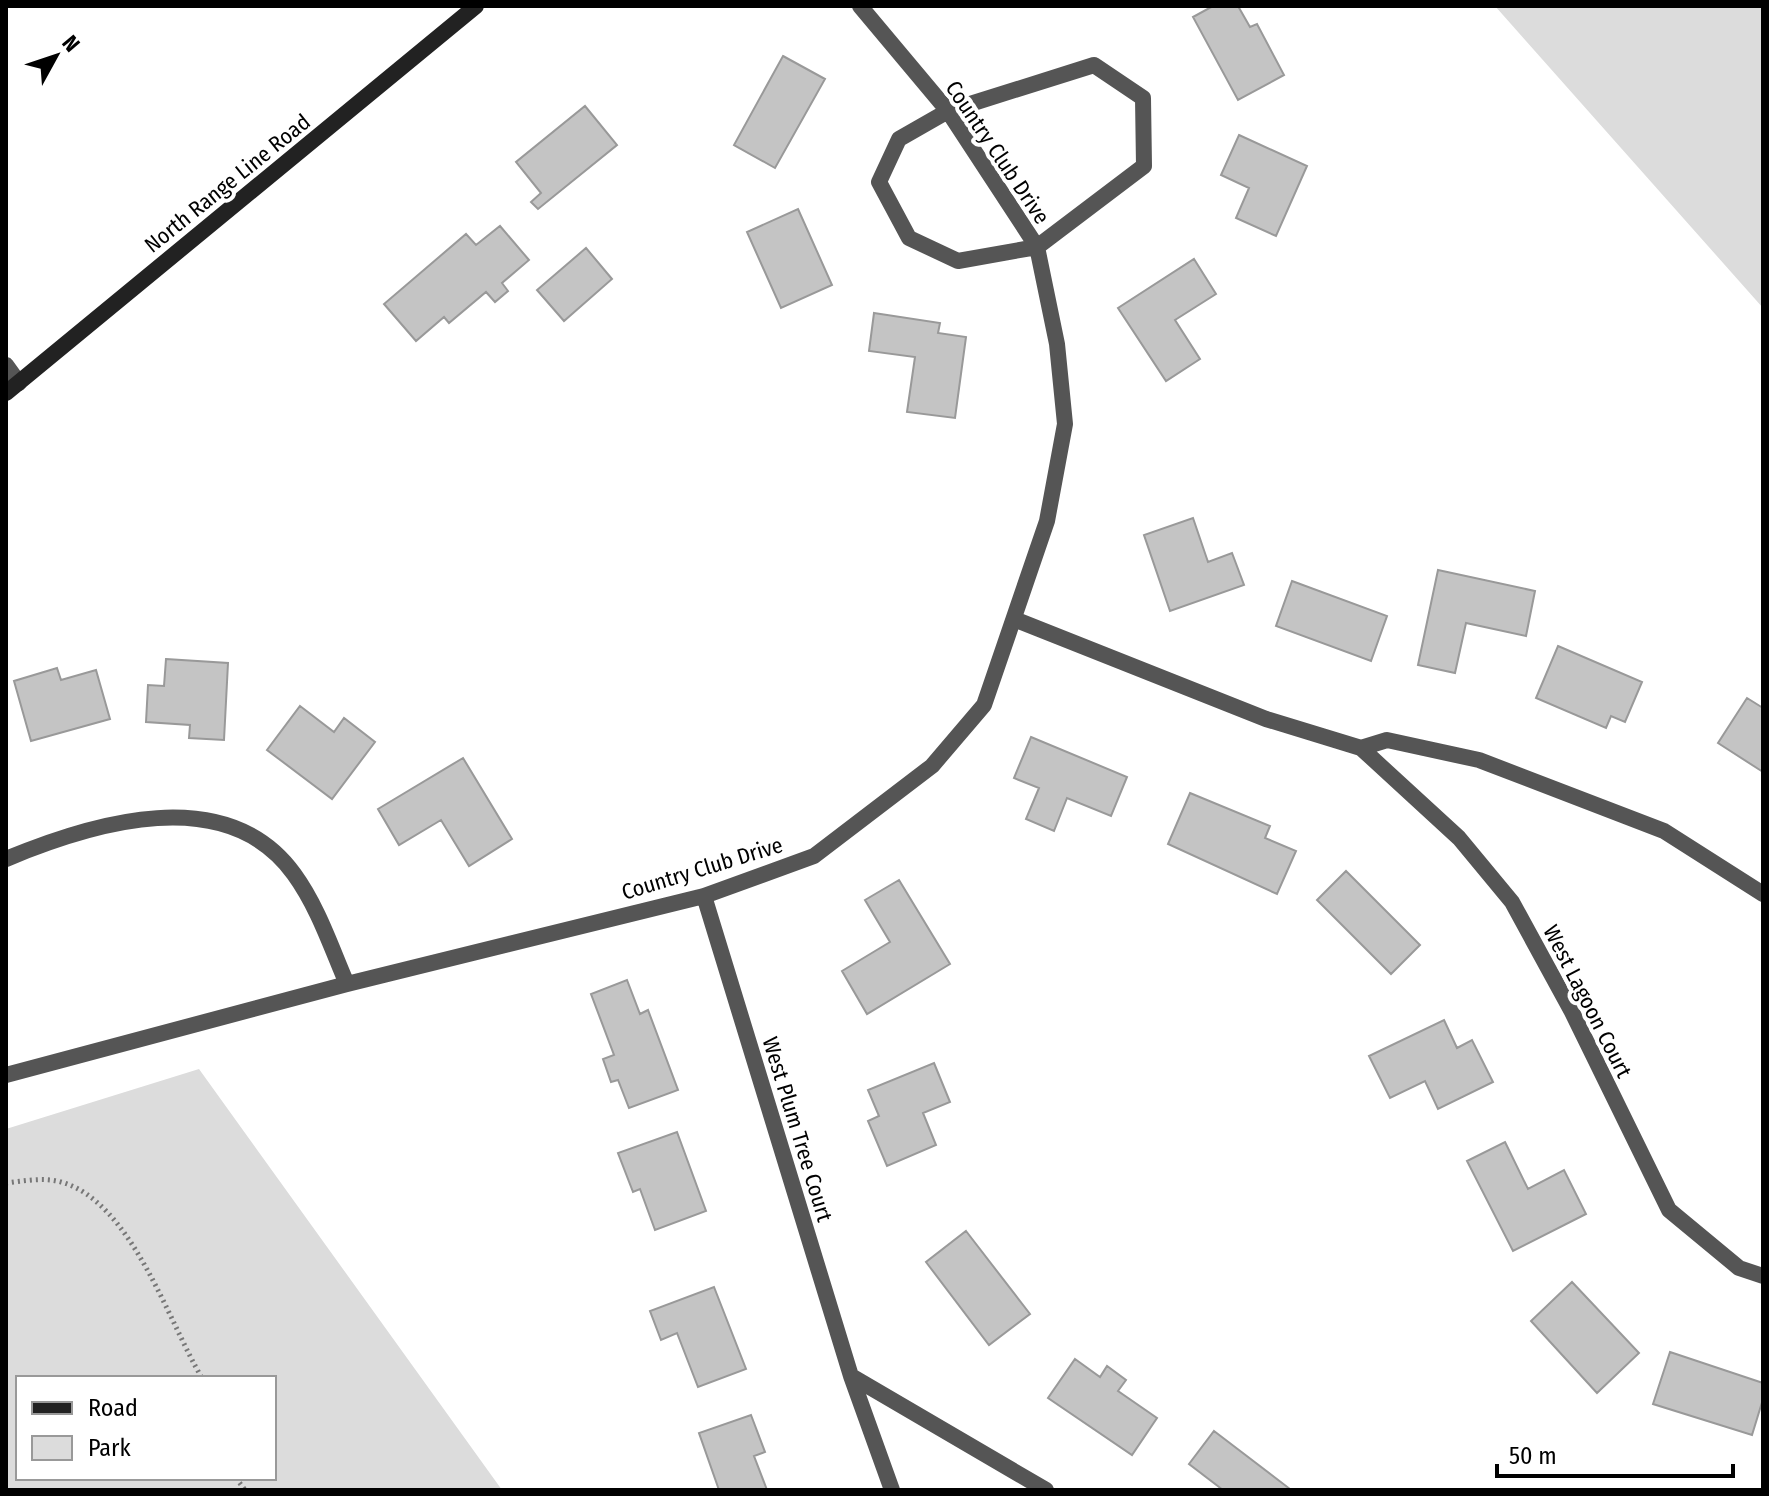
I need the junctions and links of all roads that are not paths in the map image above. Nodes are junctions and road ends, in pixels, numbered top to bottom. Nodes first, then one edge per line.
1 (476, 6) edge
2 (860, 6) edge
3 (948, 111) junction
4 (1037, 247) junction
5 (6, 365) edge
6 (12, 388) edge
7 (1014, 619) junction
8 (1361, 748) junction
9 (6, 859) edge
10 (1763, 894) edge
11 (704, 896) junction
12 (347, 984) junction
13 (6, 1075) edge
14 (1763, 1276) edge
15 (851, 1376) junction
16 (892, 1490) edge
17 (1046, 1490) edge

1 - 6 street, North Range Line Road
2 - 3 street, Country Club Drive
3 - 4 street, Country Club Drive
3 - 4 street
3 - 4 street
4 - 7 street, Country Club Drive
5 - 6 street
7 - 8 street, West Lagoon Court
7 - 11 street, Country Club Drive
8 - 10 street, West Lagoon Court
8 - 14 street, West Lagoon Court
9 - 12 street
11 - 12 street, Country Club Drive
11 - 15 street, West Plum Tree Court
12 - 13 street, Country Club Drive
15 - 16 street, West Plum Tree Court
15 - 17 street

